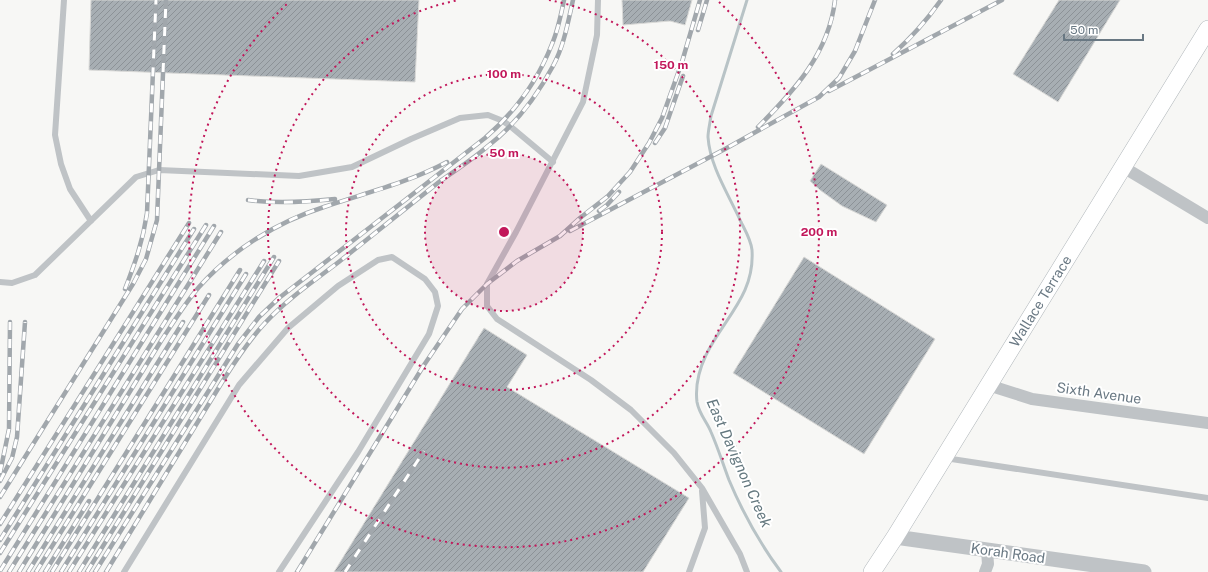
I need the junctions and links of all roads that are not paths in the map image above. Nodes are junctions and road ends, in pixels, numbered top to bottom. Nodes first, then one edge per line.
1 (64, 0) edge
2 (598, 0) edge
3 (1206, 37) edge
4 (553, 162) junction
5 (1123, 167) junction
6 (1208, 218) edge
7 (91, 221) junction
8 (0, 282) edge
9 (988, 385) junction
10 (1208, 424) edge
11 (943, 458) junction
12 (702, 488) junction
13 (1208, 498) edge
14 (895, 537) junction
15 (987, 551) junction
16 (124, 572) edge
17 (279, 572) edge
18 (689, 572) edge
19 (747, 572) edge
20 (872, 572) edge
21 (985, 572) edge
22 (1144, 572) edge

1 - 7 lane
2 - 4 lane
3 - 5 main road, Wallace Terrace
4 - 7 lane
4 - 12 lane
5 - 6 street
5 - 9 main road, Wallace Terrace
7 - 8 lane
9 - 10 street, Sixth Avenue
9 - 11 main road, Wallace Terrace
11 - 13 lane
11 - 14 main road, Wallace Terrace
12 - 18 lane
12 - 19 lane
14 - 15 street, Korah Road
14 - 20 main road, Wallace Terrace
15 - 21 street
15 - 22 street, Korah Road
16 - 17 lane

